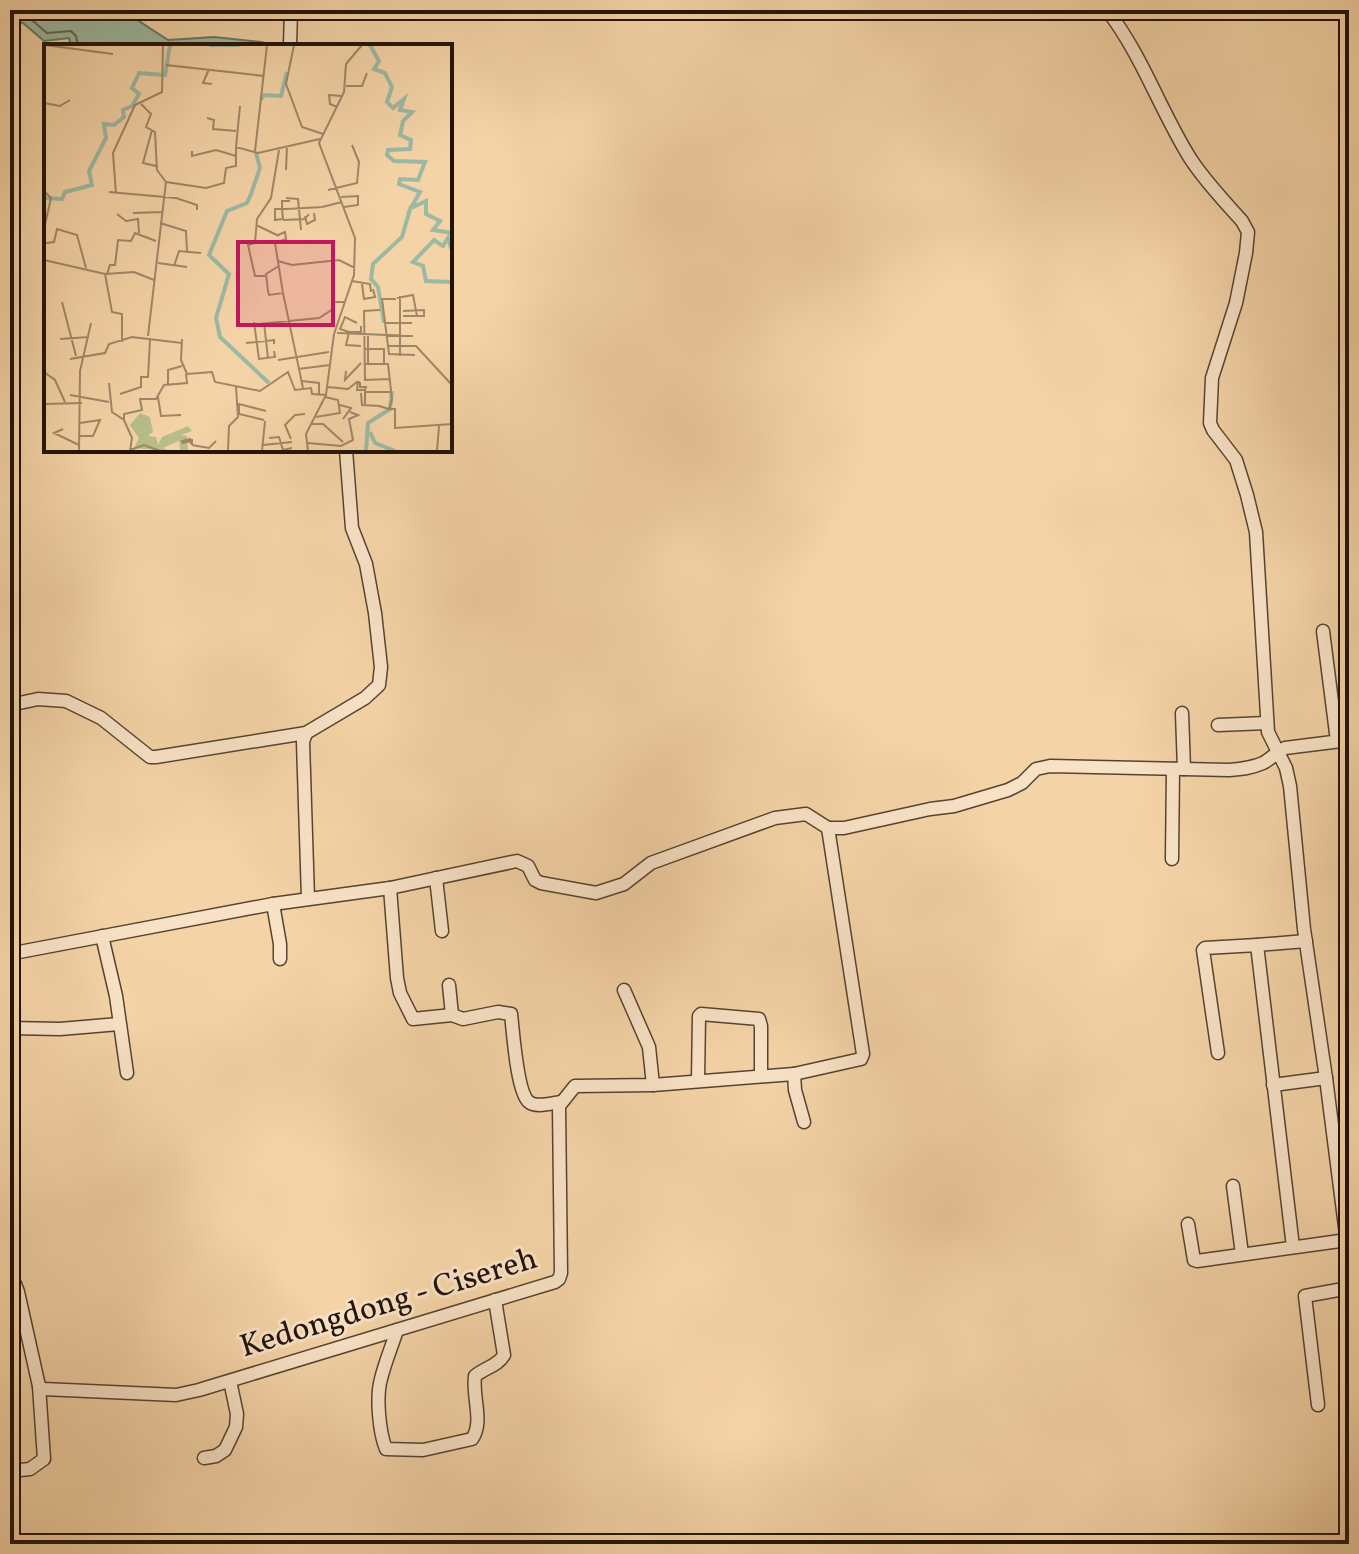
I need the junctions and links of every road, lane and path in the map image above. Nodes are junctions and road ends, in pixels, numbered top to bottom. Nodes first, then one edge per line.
1 (291, 10) edge
2 (1024, 10) edge
3 (1067, 10) edge
4 (1107, 10) edge
5 (290, 44) edge
6 (346, 452) edge
7 (1323, 631) dead end
8 (10, 705) edge
9 (1182, 713) dead end
10 (1267, 723) junction
11 (1218, 725) dead end
12 (306, 733) junction
13 (1343, 740) edge
14 (1277, 751) junction
15 (1178, 769) junction
16 (828, 828) junction
17 (1172, 859) dead end
18 (436, 878) junction
19 (390, 888) junction
20 (308, 898) junction
21 (273, 904) junction
22 (442, 931) dead end
23 (102, 936) junction
24 (1306, 941) junction
25 (1257, 945) junction
26 (10, 952) edge
27 (280, 959) dead end
28 (449, 985) dead end
29 (624, 990) dead end
30 (452, 1015) junction
31 (119, 1024) junction
32 (11, 1028) edge
33 (1218, 1053) dead end
34 (127, 1073) dead end
35 (794, 1074) junction
36 (761, 1076) junction
37 (1326, 1078) junction
38 (698, 1080) junction
39 (653, 1085) junction
40 (1273, 1085) junction
41 (561, 1102) junction
42 (804, 1122) dead end
43 (1349, 1133) edge
44 (1334, 1135) junction
45 (1233, 1186) dead end
46 (1188, 1224) dead end
47 (1347, 1240) junction
48 (1293, 1247) junction
49 (1242, 1254) junction
50 (1349, 1258) edge
51 (10, 1280) edge
52 (1349, 1288) edge
53 (495, 1300) junction
54 (397, 1330) junction
55 (230, 1381) junction
56 (39, 1386) junction
57 (1318, 1405) dead end
58 (204, 1458) dead end
59 (10, 1471) edge

1 - 5 street
2 - 3 street
4 - 10 street
6 - 12 street
7 - 13 street
8 - 12 street
9 - 15 street
10 - 11 street
10 - 14 street
12 - 20 street
13 - 14 street
14 - 15 street
14 - 24 street
15 - 16 street
15 - 17 street
16 - 18 street
16 - 35 street
18 - 19 street
18 - 22 street
19 - 20 street
19 - 30 street
20 - 21 street
21 - 23 street
21 - 27 street
23 - 26 street
23 - 31 street
24 - 25 street
24 - 37 street
25 - 33 street
25 - 40 street
28 - 30 street
29 - 39 street
30 - 41 street
31 - 32 street
31 - 34 street
35 - 36 street
35 - 42 street
36 - 38 street
36 - 38 street
37 - 40 street
37 - 44 street
38 - 39 street
39 - 41 street
40 - 48 street
41 - 53 street, Kedongdong - Cisereh
43 - 44 street
44 - 47 street
45 - 49 street
46 - 49 street
47 - 48 street
47 - 50 street
48 - 49 street
51 - 56 street
52 - 57 street
53 - 54 street, Kedongdong - Cisereh
53 - 54 street
54 - 55 street, Kedongdong - Cisereh
55 - 56 street, Kedongdong - Cisereh
55 - 58 street
56 - 59 street

